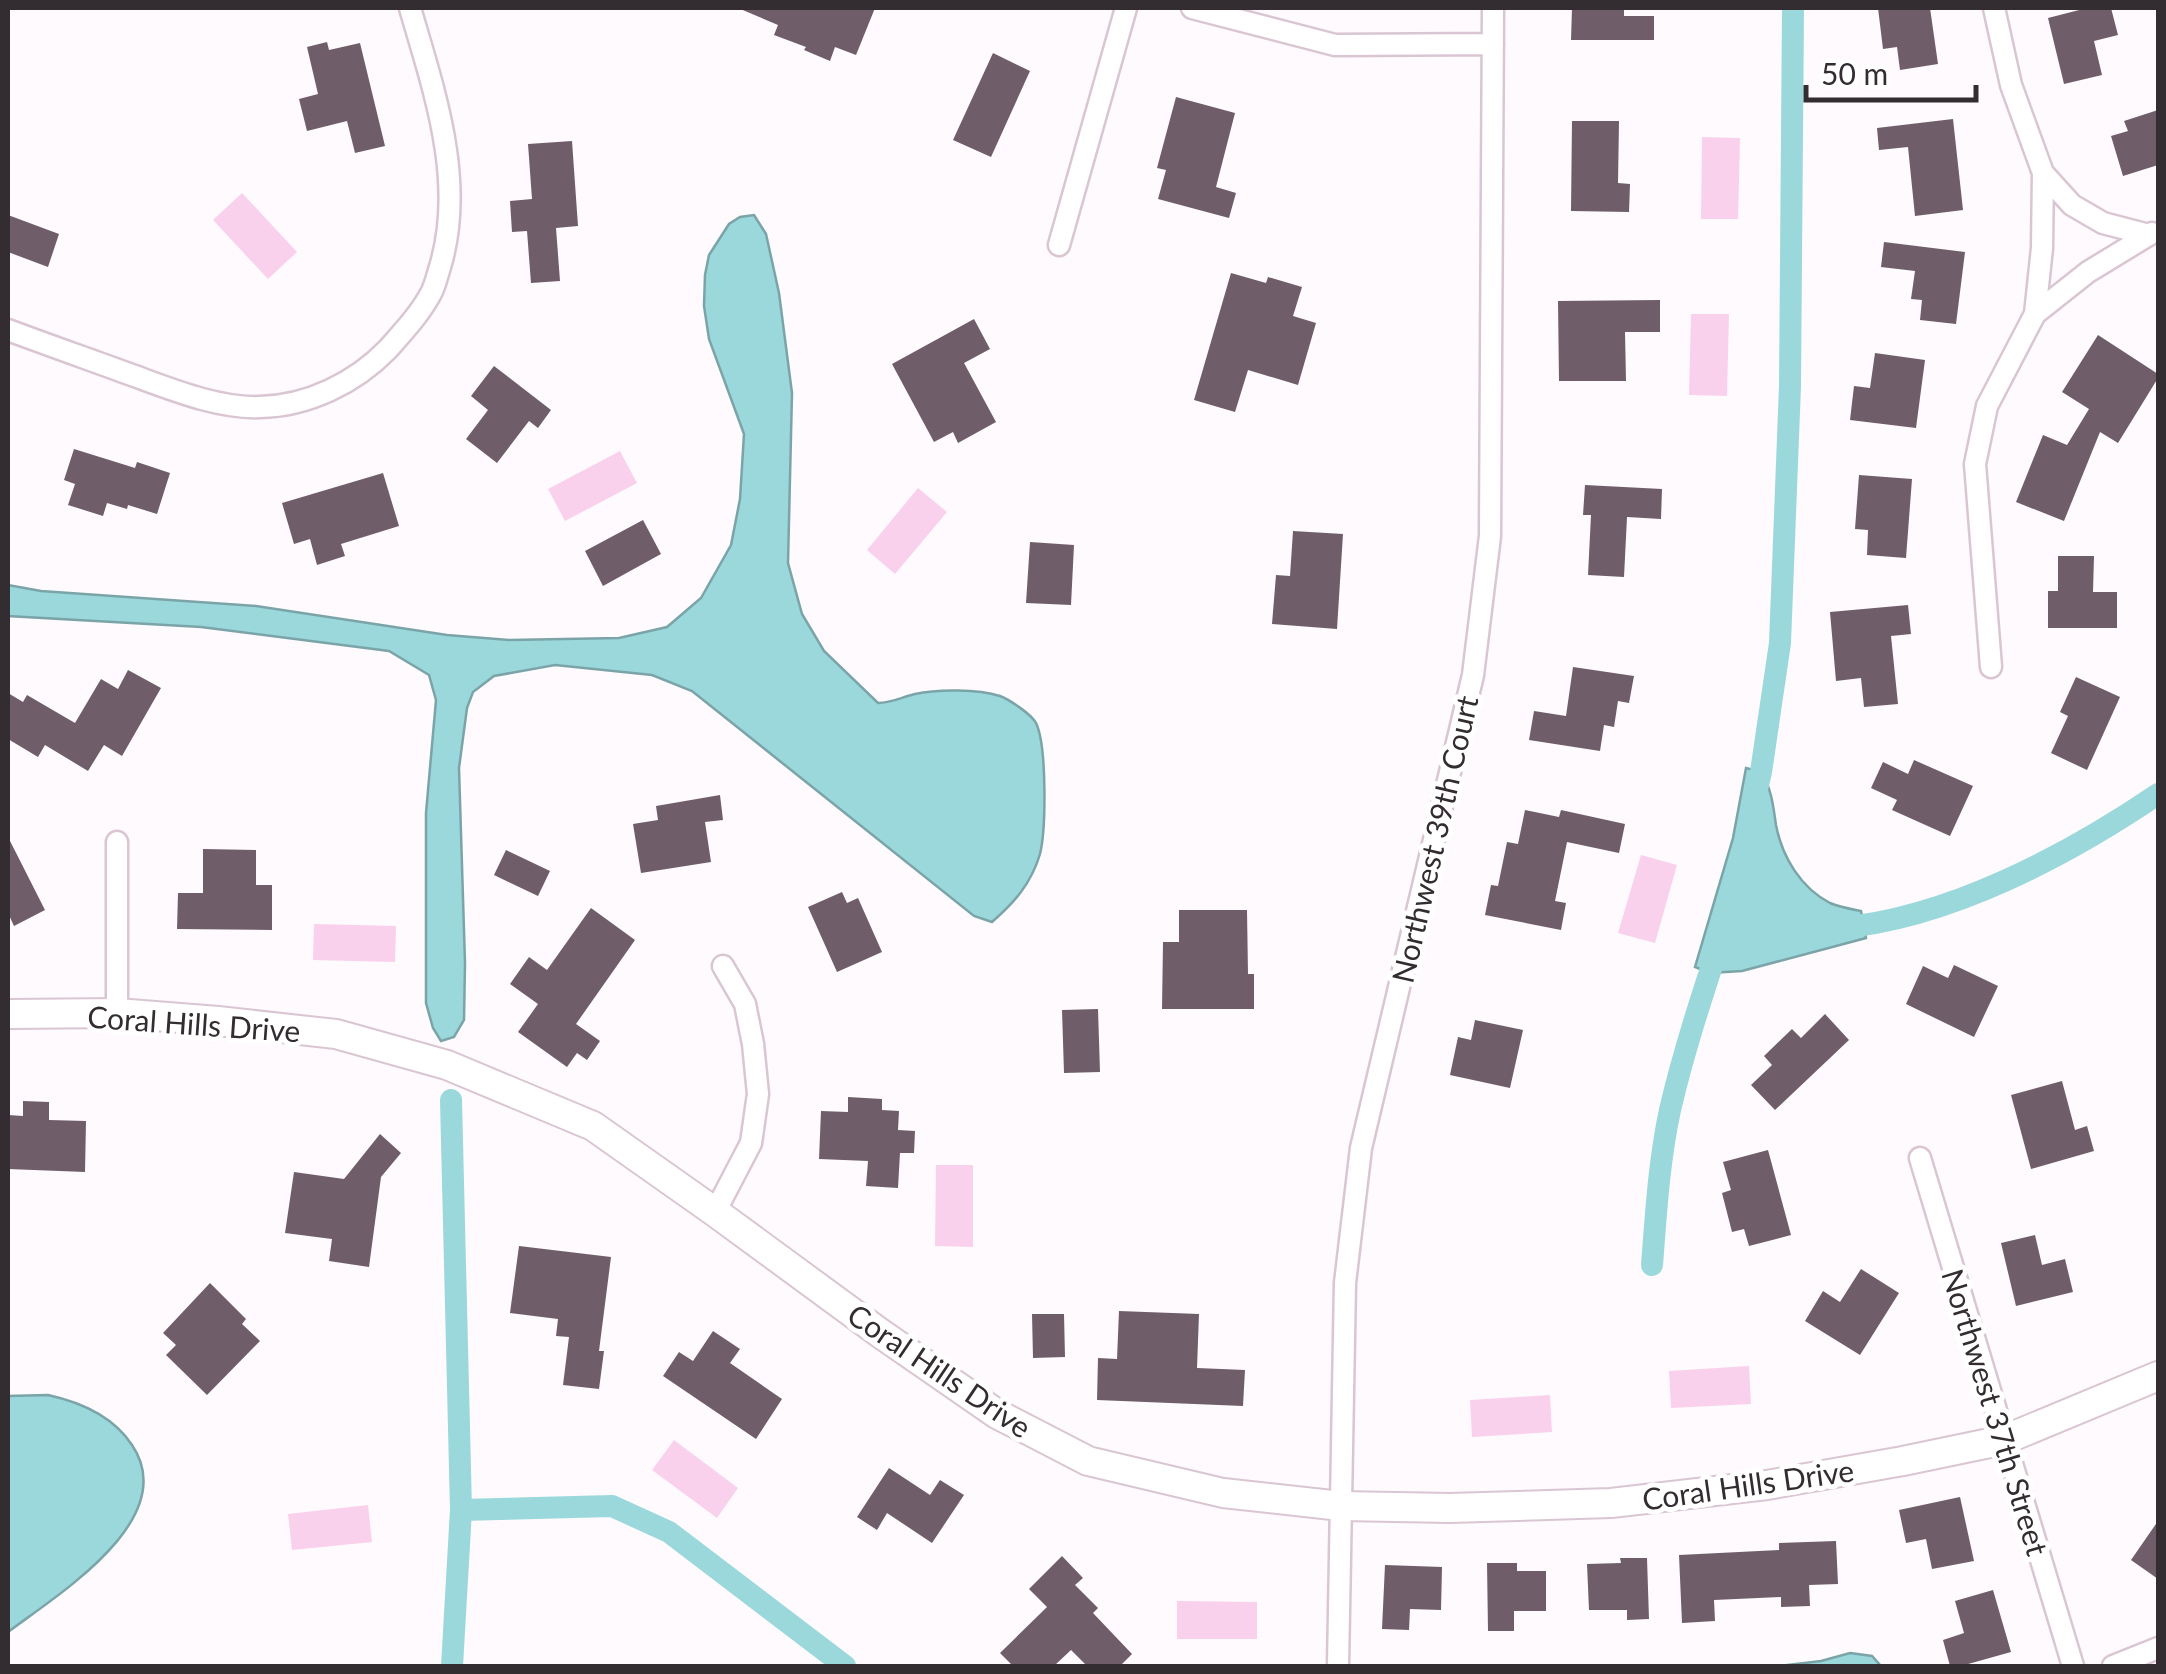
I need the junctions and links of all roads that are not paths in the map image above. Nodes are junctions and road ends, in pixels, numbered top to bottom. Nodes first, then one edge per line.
1 (410, 8) edge
2 (1126, 8) edge
3 (1192, 8) edge
4 (1493, 8) edge
5 (1994, 8) edge
6 (1493, 44) junction
7 (2044, 172) junction
8 (2154, 233) edge
9 (1059, 245) dead end
10 (2035, 314) junction
11 (8, 330) edge
12 (1992, 667) dead end
13 (117, 842) dead end
14 (722, 966) dead end
15 (117, 1013) junction
16 (8, 1014) edge
17 (1920, 1158) dead end
18 (715, 1212) junction
19 (2158, 1376) edge
20 (2004, 1440) junction
21 (1341, 1506) junction
22 (2158, 1648) edge
23 (1338, 1666) edge
24 (2073, 1666) edge
25 (2113, 1666) edge

1 - 11 street
2 - 9 street
3 - 6 street
4 - 6 street, Northwest 39th Court
5 - 7 street
6 - 21 street, Northwest 39th Court
7 - 8 street
7 - 10 street
8 - 10 street
10 - 12 street
13 - 15 street
14 - 18 street
15 - 16 street, Coral Hills Drive
15 - 18 street, Coral Hills Drive
17 - 20 street, Northwest 37th Street
18 - 21 street, Coral Hills Drive
19 - 20 street, Coral Hills Drive
20 - 21 street, Coral Hills Drive
20 - 24 street, Northwest 37th Street
21 - 23 street, Northwest 39th Court
22 - 25 street

